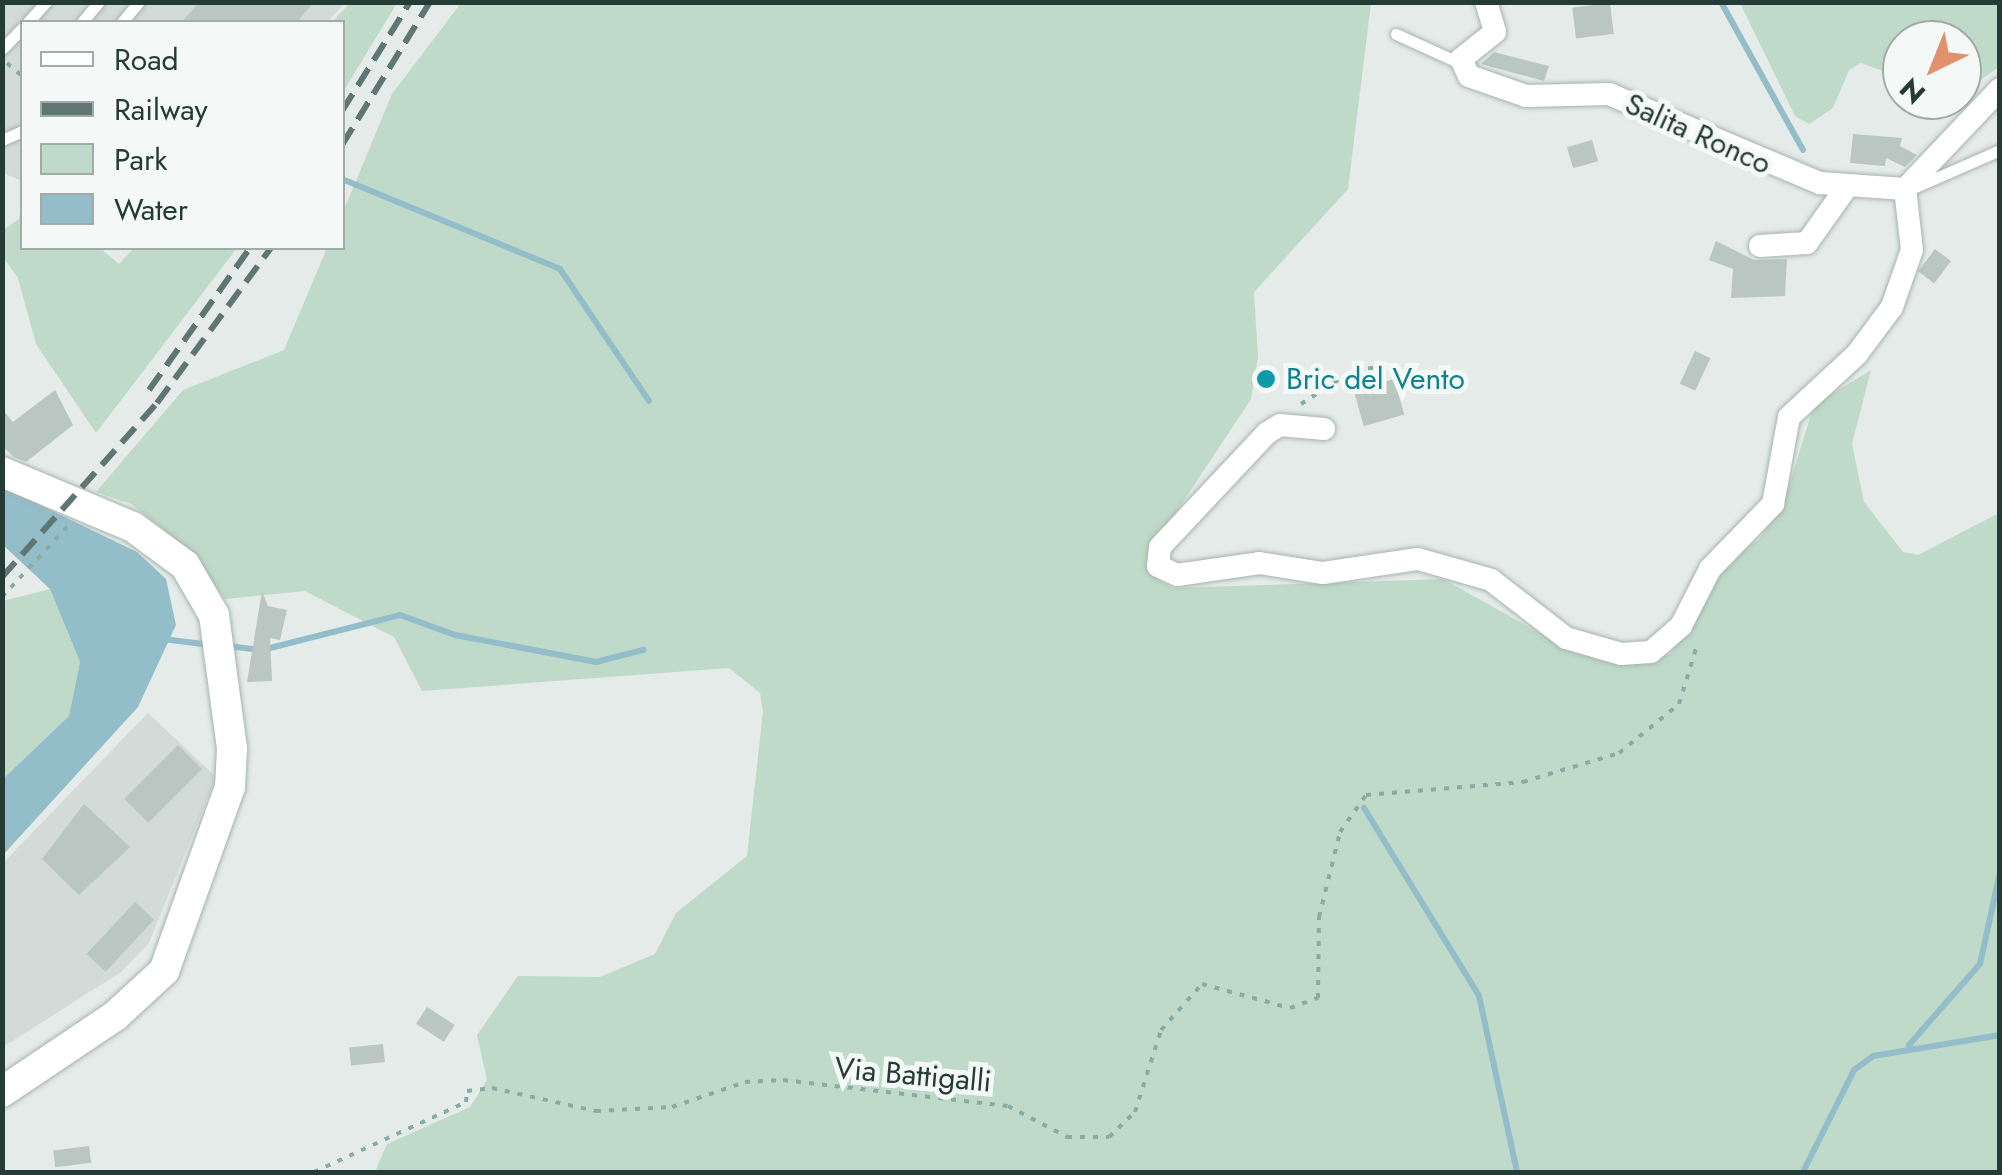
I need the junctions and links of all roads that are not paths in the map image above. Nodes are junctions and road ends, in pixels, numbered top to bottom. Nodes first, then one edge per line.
1 (1486, 2) edge
2 (20, 30) edge
3 (1396, 34) dead end
4 (2, 50) edge
5 (1460, 63) junction
6 (2000, 88) edge
7 (2000, 150) edge
8 (1848, 185) junction
9 (1905, 190) junction
10 (1760, 246) dead end
11 (1324, 429) dead end
12 (2, 472) edge
13 (2, 1092) edge

1 - 5 street
2 - 4 lane
3 - 5 lane
5 - 8 street, Salita Ronco
6 - 9 street
7 - 9 lane
8 - 9 street, Salita Ronco
8 - 10 street
9 - 11 street
12 - 13 main road

